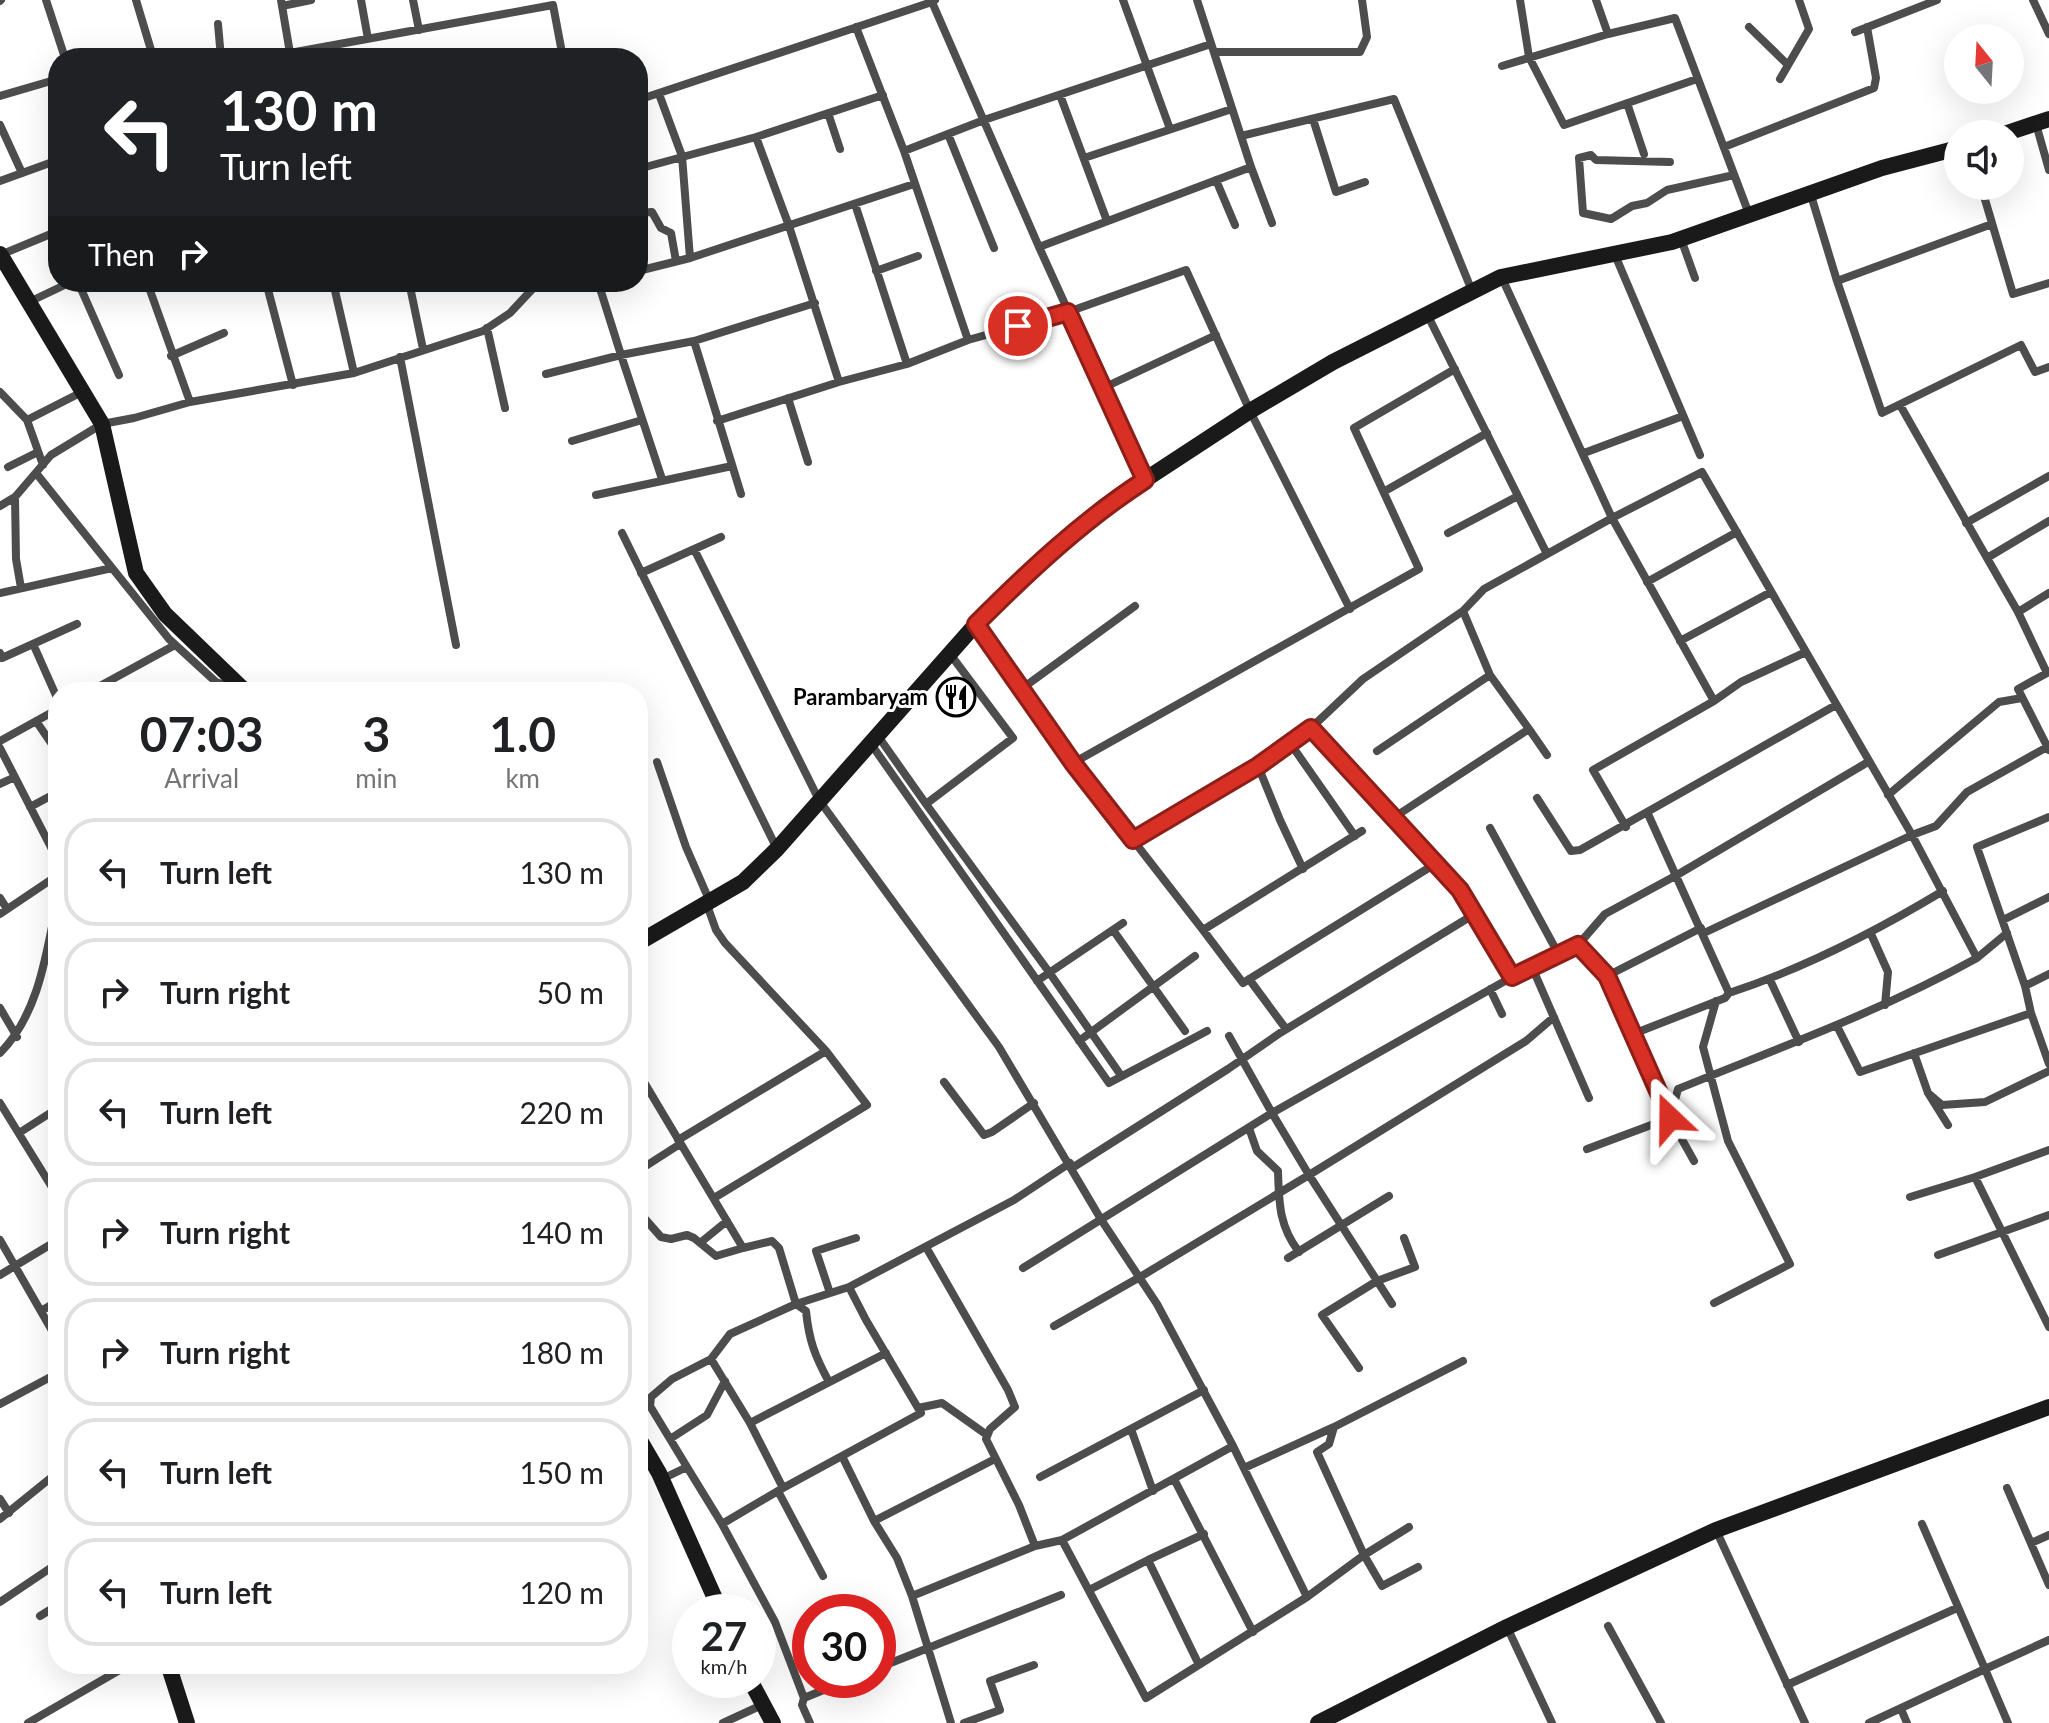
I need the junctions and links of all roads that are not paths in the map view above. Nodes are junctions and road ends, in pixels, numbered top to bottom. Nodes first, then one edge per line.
1 (46, 0) edge
2 (136, 0) edge
3 (311, 0) edge
4 (361, 0) edge
5 (413, 0) edge
6 (1123, 0) edge
7 (1197, 0) edge
8 (1362, 0) edge
9 (1520, 0) edge
10 (1596, 0) edge
11 (1799, 0) edge
12 (1937, 0) edge
13 (2033, 0) edge
14 (934, 1) edge
15 (281, 3) edge
16 (218, 24) dead end
17 (856, 27) junction
18 (1749, 27) dead end
19 (1867, 27) junction
20 (419, 30) junction
21 (1855, 32) dead end
22 (1608, 34) junction
23 (2049, 34) edge
24 (368, 39) junction
25 (62, 48) edge
26 (150, 48) edge
27 (220, 48) edge
28 (289, 48) edge
29 (327, 48) edge
30 (561, 48) edge
31 (1213, 48) junction
32 (1529, 57) junction
33 (1788, 65) junction
34 (1147, 66) junction
35 (1502, 66) dead end
36 (1697, 79) junction
37 (1780, 79) dead end
38 (48, 82) edge
39 (659, 94) junction
40 (883, 95) junction
41 (1060, 95) junction
42 (0, 96) edge
43 (648, 97) edge
44 (1627, 103) junction
45 (1232, 109) junction
46 (828, 113) junction
47 (1313, 119) junction
48 (984, 120) junction
49 (2043, 121) edge
50 (0, 125) edge
51 (2024, 127) edge
52 (1170, 129) junction
53 (948, 134) junction
54 (1241, 136) junction
55 (756, 137) junction
56 (1724, 147) junction
57 (840, 149) dead end
58 (904, 151) junction
59 (1944, 152) edge
60 (1644, 154) dead end
61 (682, 156) junction
62 (1084, 158) junction
63 (1670, 162) dead end
64 (48, 164) edge
65 (648, 166) edge
66 (1251, 167) junction
67 (2049, 170) edge
68 (22, 173) junction
69 (1734, 175) junction
70 (1216, 180) junction
71 (0, 181) edge
72 (1365, 182) dead end
73 (914, 184) junction
74 (1810, 192) junction
75 (1985, 200) edge
76 (855, 204) junction
77 (648, 212) edge
78 (1749, 214) junction
79 (1107, 221) junction
80 (1272, 223) dead end
81 (1992, 224) junction
82 (1235, 225) dead end
83 (789, 226) junction
84 (48, 235) edge
85 (1681, 239) junction
86 (1039, 247) junction
87 (994, 248) dead end
88 (0, 255) edge
89 (1615, 255) junction
90 (918, 256) dead end
91 (690, 258) junction
92 (676, 261) junction
93 (648, 268) edge
94 (876, 271) junction
95 (1501, 277) junction
96 (1695, 278) dead end
97 (1837, 281) junction
98 (2049, 283) edge
99 (1472, 291) junction
100 (50, 292) edge
101 (82, 292) edge
102 (150, 292) edge
103 (269, 292) edge
104 (335, 292) edge
105 (411, 292) edge
106 (529, 292) edge
107 (601, 292) edge
108 (28, 302) junction
109 (815, 303) junction
110 (1068, 312) junction
111 (1427, 314) junction
112 (487, 328) junction
113 (224, 333) dead end
114 (1216, 335) junction
115 (968, 340) junction
116 (694, 341) junction
117 (423, 349) junction
118 (621, 355) junction
119 (171, 356) junction
120 (400, 357) junction
121 (907, 364) junction
122 (2049, 367) edge
123 (1455, 369) junction
124 (354, 373) junction
125 (546, 374) dead end
126 (119, 375) dead end
127 (839, 382) junction
128 (293, 385) junction
129 (1103, 388) junction
130 (0, 390) edge
131 (82, 392) junction
132 (788, 398) junction
133 (190, 402) junction
134 (1900, 405) junction
135 (505, 408) dead end
136 (1250, 411) junction
137 (1683, 416) junction
138 (27, 420) junction
139 (642, 420) junction
140 (717, 421) junction
141 (102, 424) junction
142 (1487, 433) junction
143 (572, 441) dead end
144 (38, 452) junction
145 (1584, 453) junction
146 (1700, 455) dead end
147 (808, 462) dead end
148 (732, 466) junction
149 (8, 467) dead end
150 (40, 469) junction
151 (2049, 476) edge
152 (662, 479) junction
153 (1145, 480) junction
154 (1385, 491) junction
155 (741, 494) dead end
156 (596, 495) dead end
157 (1518, 496) junction
158 (15, 497) junction
159 (0, 506) edge
160 (1612, 518) junction
161 (2049, 521) edge
162 (1966, 523) junction
163 (1737, 532) junction
164 (622, 533) dead end
165 (1448, 533) dead end
166 (721, 537) dead end
167 (694, 549) junction
168 (1547, 554) junction
169 (1987, 558) junction
170 (112, 568) junction
171 (641, 573) junction
172 (1647, 582) junction
173 (21, 588) junction
174 (1771, 592) junction
175 (0, 593) edge
176 (2049, 593) edge
177 (1135, 606) dead end
178 (1350, 609) junction
179 (1463, 611) junction
180 (2018, 612) junction
181 (77, 624) dead end
182 (976, 624) junction
183 (1680, 641) junction
184 (175, 645) junction
185 (456, 645) dead end
186 (34, 646) junction
187 (1806, 652) junction
188 (0, 653) edge
189 (950, 653) junction
190 (2048, 673) edge
191 (1490, 675) junction
192 (50, 682) edge
193 (107, 682) edge
194 (216, 682) edge
195 (236, 682) edge
196 (1020, 690) junction
197 (2022, 698) junction
198 (1714, 701) junction
199 (1836, 705) junction
200 (48, 714) edge
201 (36, 721) junction
202 (1311, 728) junction
203 (1529, 729) junction
204 (48, 738) edge
205 (874, 739) junction
206 (0, 741) edge
207 (1290, 743) junction
208 (2048, 747) edge
209 (0, 748) edge
210 (1377, 751) dead end
211 (1547, 755) dead end
212 (657, 762) dead end
213 (1868, 762) junction
214 (1073, 763) junction
215 (1258, 766) junction
216 (15, 777) junction
217 (0, 784) edge
218 (1888, 795) junction
219 (48, 797) edge
220 (1537, 798) dead end
221 (819, 800) junction
222 (926, 804) junction
223 (30, 807) junction
224 (1648, 814) junction
225 (2049, 817) edge
226 (1393, 818) junction
227 (1626, 827) junction
228 (1490, 828) dead end
229 (1912, 835) junction
230 (1133, 840) junction
231 (48, 842) edge
232 (777, 849) junction
233 (1435, 864) junction
234 (1303, 869) junction
235 (1677, 875) junction
236 (48, 882) edge
237 (1943, 891) junction
238 (2049, 897) edge
239 (0, 898) edge
240 (708, 904) junction
241 (4, 912) edge
242 (1473, 915) junction
243 (2003, 920) junction
244 (1123, 923) dead end
245 (1113, 930) junction
246 (1203, 930) junction
247 (1702, 930) junction
248 (2007, 933) junction
249 (1871, 934) junction
250 (648, 937) edge
251 (48, 938) edge
252 (1578, 945) junction
253 (1559, 955) junction
254 (1195, 956) dead end
255 (1977, 958) junction
256 (1532, 967) junction
257 (1049, 972) junction
258 (2049, 974) edge
259 (1607, 976) junction
260 (1512, 977) junction
261 (1249, 979) junction
262 (1770, 980) junction
263 (1037, 981) junction
264 (1153, 986) junction
265 (2025, 986) junction
266 (1490, 989) junction
267 (1729, 993) junction
268 (1716, 1001) junction
269 (1885, 1005) junction
270 (0, 1008) edge
271 (2031, 1013) junction
272 (1502, 1014) dead end
273 (1554, 1017) junction
274 (1837, 1026) junction
275 (1286, 1029) junction
276 (1185, 1031) dead end
277 (1207, 1031) dead end
278 (1091, 1032) junction
279 (1633, 1034) junction
280 (1229, 1036) dead end
281 (17, 1037) junction
282 (1079, 1041) junction
283 (1799, 1042) junction
284 (2047, 1050) edge
285 (826, 1051) junction
286 (0, 1053) edge
287 (1914, 1053) junction
288 (1242, 1059) junction
289 (2049, 1064) edge
290 (2049, 1071) edge
291 (1120, 1074) dead end
292 (1711, 1076) junction
293 (944, 1082) dead end
294 (648, 1089) edge
295 (1928, 1093) junction
296 (1589, 1098) dead end
297 (0, 1103) edge
298 (1034, 1103) junction
299 (1272, 1113) junction
300 (48, 1114) edge
301 (1670, 1118) junction
302 (1948, 1125) dead end
303 (1249, 1128) junction
304 (19, 1133) junction
305 (679, 1142) junction
306 (1587, 1149) dead end
307 (2049, 1150) edge
308 (1694, 1161) dead end
309 (648, 1164) edge
310 (1071, 1165) junction
311 (1309, 1175) junction
312 (1975, 1177) junction
313 (48, 1181) edge
314 (1278, 1193) junction
315 (1389, 1196) dead end
316 (1910, 1197) dead end
317 (714, 1198) junction
318 (2049, 1215) edge
319 (727, 1221) junction
320 (1102, 1221) junction
321 (648, 1222) edge
322 (1343, 1225) junction
323 (2004, 1231) junction
324 (856, 1238) dead end
325 (1404, 1238) dead end
326 (0, 1240) edge
327 (700, 1243) junction
328 (48, 1246) edge
329 (926, 1247) junction
330 (743, 1248) junction
331 (1299, 1252) junction
332 (1938, 1255) dead end
333 (1288, 1258) dead end
334 (14, 1265) junction
335 (1023, 1268) dead end
336 (0, 1275) edge
337 (1140, 1277) junction
338 (1377, 1281) junction
339 (849, 1287) junction
340 (830, 1293) junction
341 (1714, 1303) dead end
342 (796, 1304) junction
343 (1392, 1304) dead end
344 (48, 1307) edge
345 (41, 1311) junction
346 (48, 1323) edge
347 (1054, 1326) dead end
348 (2049, 1327) edge
349 (886, 1353) junction
350 (711, 1359) junction
351 (1463, 1361) dead end
352 (1359, 1368) dead end
353 (48, 1378) edge
354 (725, 1381) junction
355 (829, 1382) junction
356 (1204, 1390) junction
357 (0, 1404) edge
358 (2049, 1407) edge
359 (918, 1408) junction
360 (750, 1423) junction
361 (1334, 1427) junction
362 (1131, 1429) junction
363 (987, 1435) junction
364 (670, 1439) junction
365 (1233, 1446) junction
366 (648, 1454) edge
367 (842, 1456) junction
368 (995, 1459) junction
369 (687, 1467) junction
370 (1244, 1468) junction
371 (1040, 1477) dead end
372 (662, 1479) junction
373 (1174, 1479) junction
374 (48, 1480) edge
375 (2007, 1488) dead end
376 (780, 1489) junction
377 (1153, 1491) junction
378 (0, 1499) edge
379 (9, 1513) junction
380 (0, 1519) edge
381 (874, 1521) junction
382 (722, 1524) junction
383 (1922, 1524) dead end
384 (1409, 1527) dead end
385 (1716, 1530) junction
386 (1204, 1534) junction
387 (2049, 1535) edge
388 (1062, 1540) junction
389 (2031, 1543) junction
390 (1035, 1546) junction
391 (1364, 1555) junction
392 (1148, 1560) junction
393 (1418, 1567) dead end
394 (48, 1570) edge
395 (823, 1576) dead end
396 (2049, 1585) edge
397 (1089, 1590) junction
398 (713, 1594) edge
399 (1061, 1595) dead end
400 (912, 1596) junction
401 (1307, 1597) junction
402 (0, 1602) edge
403 (1957, 1608) junction
404 (48, 1611) edge
405 (40, 1616) dead end
406 (1608, 1626) dead end
407 (1507, 1627) junction
408 (1253, 1632) junction
409 (2049, 1640) edge
410 (926, 1648) junction
411 (896, 1660) edge
412 (1034, 1665) dead end
413 (1199, 1665) junction
414 (792, 1667) edge
415 (1985, 1669) junction
416 (113, 1674) edge
417 (171, 1674) edge
418 (1787, 1685) junction
419 (759, 1698) edge
420 (804, 1698) edge
421 (762, 1705) junction
422 (1901, 1709) junction
423 (28, 1723) edge
424 (187, 1723) edge
425 (723, 1723) edge
426 (773, 1723) edge
427 (810, 1723) edge
428 (951, 1723) edge
429 (964, 1723) edge
430 (1318, 1723) edge
431 (1552, 1723) edge
432 (1661, 1723) edge
433 (1805, 1723) edge
434 (1869, 1723) edge
435 (1907, 1723) edge
436 (2008, 1723) edge

1 - 25 street
2 - 26 street
3 - 15 street
4 - 24 street
5 - 20 street
6 - 34 street
7 - 31 street
8 - 31 street
9 - 32 street
10 - 22 street
11 - 33 street
12 - 19 street
13 - 23 street
14 - 17 street
14 - 48 street
15 - 28 street
16 - 27 street
17 - 39 street
17 - 40 street
18 - 33 street
19 - 21 street
19 - 56 street
20 - 24 street
20 - 30 street
22 - 32 street
22 - 36 street
24 - 29 street
31 - 34 street
31 - 45 street
32 - 35 street
32 - 44 street
33 - 37 street
34 - 41 street
34 - 52 street
36 - 44 street
36 - 56 street
38 - 42 street
39 - 43 street
39 - 61 street
40 - 46 street
40 - 58 street
41 - 48 street
41 - 62 street
44 - 60 street
45 - 52 street
45 - 54 street
46 - 55 street
46 - 57 street
47 - 54 street
47 - 72 street
47 - 99 street
48 - 53 street
48 - 86 street
49 - 51 main road
49 - 67 street
50 - 68 street
52 - 62 street
53 - 58 street
53 - 87 street
54 - 66 street
55 - 61 street
55 - 83 street
56 - 69 street
58 - 73 street
59 - 74 main road
61 - 65 street
61 - 91 street
62 - 79 street
63 - 69 street
64 - 68 street
66 - 70 street
66 - 80 street
68 - 71 street
69 - 78 street
70 - 79 street
70 - 82 street
73 - 76 street
73 - 115 street
74 - 78 main road
74 - 97 street
75 - 81 street
76 - 83 street
76 - 94 street
77 - 92 street
78 - 85 main road
79 - 86 street
81 - 97 street
81 - 98 street
83 - 91 street
83 - 109 street
84 - 88 street
85 - 89 main road
85 - 96 street
86 - 110 street
88 - 108 main road
89 - 95 main road
89 - 137 street
90 - 94 street
91 - 92 street
92 - 93 street
94 - 121 street
95 - 99 main road
95 - 145 street
97 - 134 street
99 - 111 main road
100 - 108 street
101 - 126 street
102 - 119 street
103 - 128 street
104 - 124 street
105 - 117 street
106 - 112 street
107 - 118 street
108 - 131 main road
109 - 116 street
109 - 127 street
110 - 114 street
110 - 115 street
110 - 129 street
111 - 123 street
111 - 136 main road
112 - 117 street
112 - 135 street
113 - 119 street
114 - 129 street
114 - 136 street
115 - 121 street
116 - 118 street
116 - 140 street
117 - 120 street
118 - 125 street
118 - 139 street
119 - 133 street
120 - 124 street
120 - 185 street
121 - 127 street
122 - 134 street
123 - 142 street
123 - 154 street
124 - 128 street
127 - 132 street
128 - 133 street
129 - 153 street
130 - 138 street
131 - 138 street
131 - 141 main road
132 - 140 street
132 - 147 street
133 - 141 street
134 - 162 street
136 - 153 main road
136 - 178 street
137 - 145 street
137 - 146 street
138 - 144 street
139 - 143 street
139 - 152 street
140 - 148 street
141 - 150 street
141 - 195 main road
142 - 154 street
142 - 157 street
144 - 149 street
144 - 150 street
145 - 160 street
148 - 152 street
148 - 155 street
150 - 158 street
150 - 170 street
151 - 162 street
152 - 156 street
153 - 182 main road
154 - 178 street
157 - 165 street
157 - 168 street
158 - 159 street
158 - 173 street
160 - 163 street
160 - 168 street
160 - 172 street
161 - 169 street
162 - 169 street
163 - 172 street
163 - 174 street
164 - 171 street
166 - 167 street
167 - 171 street
167 - 221 street
168 - 179 street
169 - 180 street
170 - 173 street
170 - 184 street
171 - 232 street
172 - 183 street
173 - 175 street
174 - 183 street
174 - 187 street
176 - 180 street
177 - 196 street
178 - 214 street
179 - 191 street
179 - 202 street
180 - 190 street
181 - 186 street
182 - 189 main road
182 - 196 street
183 - 198 street
184 - 193 street
184 - 194 street
186 - 188 street
186 - 192 street
187 - 198 street
187 - 199 street
189 - 205 main road
189 - 222 street
190 - 197 street
191 - 203 street
191 - 210 street
196 - 214 street
197 - 208 street
197 - 218 street
198 - 227 street
199 - 213 street
199 - 224 street
200 - 201 street
201 - 204 street
201 - 206 street
202 - 207 street
202 - 226 street
203 - 211 street
203 - 226 street
205 - 221 main road
205 - 222 street
205 - 263 street
207 - 215 street
207 - 234 street
208 - 229 street
209 - 216 street
212 - 240 street
213 - 218 street
213 - 235 street
214 - 230 street
215 - 230 street
215 - 234 street
216 - 217 street
216 - 223 street
218 - 229 street
219 - 223 street
220 - 227 street
221 - 232 main road
221 - 298 street
222 - 257 street
223 - 231 street
224 - 227 street
224 - 235 street
225 - 243 street
226 - 233 street
228 - 253 street
229 - 237 street
229 - 247 street
230 - 246 street
232 - 240 main road
233 - 242 street
233 - 261 street
234 - 246 street
235 - 247 street
235 - 252 street
236 - 241 street
237 - 249 street
237 - 255 street
238 - 243 street
239 - 241 street
240 - 250 main road
240 - 285 street
242 - 260 street
242 - 275 street
243 - 248 street
244 - 245 street
245 - 257 street
245 - 264 street
246 - 261 street
247 - 259 street
247 - 267 street
248 - 255 street
248 - 265 street
249 - 262 street
249 - 269 street
251 - 281 street
252 - 253 street
252 - 259 street
253 - 256 street
254 - 264 street
255 - 269 street
256 - 260 street
256 - 273 street
257 - 263 street
257 - 278 street
258 - 265 street
259 - 279 street
260 - 266 street
261 - 275 street
262 - 267 street
262 - 283 street
263 - 282 street
264 - 276 street
264 - 278 street
265 - 271 street
266 - 272 street
266 - 299 street
267 - 268 street
268 - 279 street
268 - 292 street
269 - 274 street
270 - 281 street
271 - 284 street
271 - 287 street
273 - 296 street
273 - 311 street
274 - 283 street
274 - 287 street
275 - 288 street
277 - 282 street
278 - 282 street
278 - 291 street
279 - 301 street
280 - 288 street
281 - 286 street
283 - 292 street
284 - 289 street
285 - 305 street
285 - 317 street
287 - 295 street
288 - 299 street
288 - 310 street
290 - 295 street
292 - 301 street
292 - 341 street
293 - 298 street
294 - 305 street
295 - 302 street
297 - 304 street
298 - 310 street
299 - 303 street
299 - 311 street
300 - 304 street
301 - 306 street
301 - 308 street
303 - 314 street
303 - 320 street
304 - 313 street
305 - 309 street
305 - 317 street
307 - 312 street
310 - 320 street
310 - 329 street
311 - 314 street
311 - 322 street
312 - 316 street
312 - 323 street
314 - 331 street
314 - 337 street
315 - 322 street
317 - 319 street
318 - 323 street
319 - 327 street
319 - 330 street
320 - 335 street
320 - 337 street
321 - 327 street
322 - 331 street
322 - 338 street
323 - 332 street
323 - 348 street
324 - 340 street
325 - 338 street
326 - 334 street
327 - 330 street
328 - 334 street
329 - 339 street
329 - 363 street
330 - 342 street
331 - 333 street
334 - 336 street
334 - 345 street
337 - 347 street
337 - 356 street
338 - 343 street
338 - 352 street
339 - 340 street
339 - 349 street
340 - 342 street
342 - 350 street
342 - 355 street
344 - 345 street
345 - 346 street
349 - 355 street
349 - 359 street
350 - 354 street
350 - 364 street
351 - 361 street
353 - 357 street
354 - 360 street
354 - 364 street
355 - 360 street
356 - 362 street
356 - 365 street
358 - 385 main road
359 - 363 street
359 - 367 street
360 - 376 street
361 - 370 street
361 - 391 street
362 - 371 street
362 - 377 street
363 - 368 street
364 - 369 street
365 - 370 street
365 - 373 street
366 - 372 main road
367 - 376 street
367 - 381 street
368 - 381 street
368 - 390 street
369 - 372 street
369 - 382 street
370 - 401 street
372 - 398 main road
373 - 377 street
373 - 386 street
374 - 379 street
375 - 389 street
376 - 382 street
376 - 395 street
377 - 388 street
378 - 379 street
379 - 380 street
381 - 400 street
382 - 414 street
383 - 403 street
384 - 391 street
385 - 407 main road
385 - 418 street
386 - 392 street
386 - 408 street
387 - 389 street
388 - 390 street
388 - 397 street
389 - 396 street
390 - 400 street
391 - 393 street
391 - 401 street
392 - 397 street
392 - 413 street
394 - 402 street
397 - 413 street
399 - 410 street
400 - 410 street
401 - 408 street
403 - 415 street
403 - 418 street
404 - 405 street
406 - 432 street
407 - 430 main road
407 - 431 street
408 - 413 street
409 - 415 street
410 - 411 street
410 - 428 street
412 - 429 street
415 - 422 street
415 - 436 street
416 - 423 street
417 - 424 main road
418 - 433 street
419 - 421 main road
420 - 427 street
421 - 425 street
421 - 426 main road
422 - 434 street
422 - 435 street

